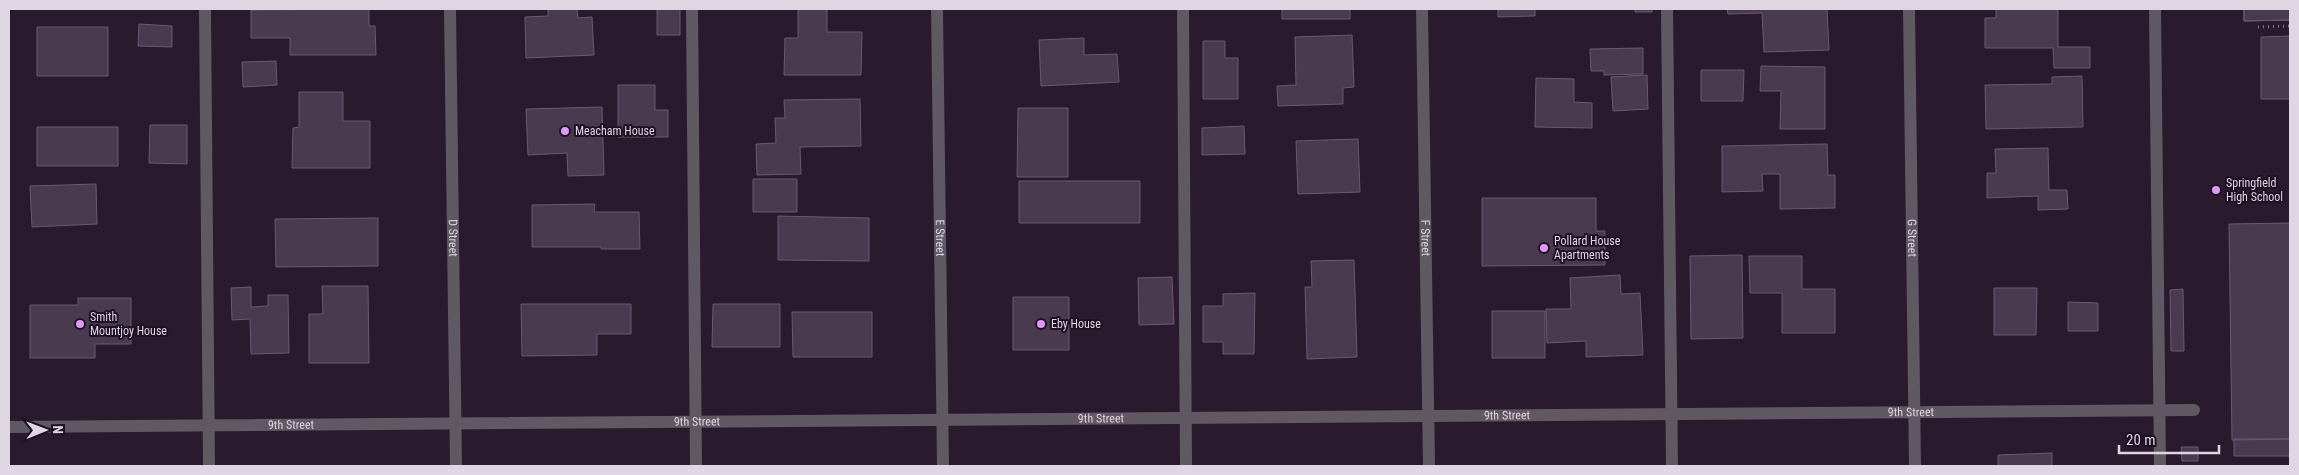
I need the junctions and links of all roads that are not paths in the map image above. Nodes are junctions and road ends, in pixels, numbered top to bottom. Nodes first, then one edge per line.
1 (204, 9) edge
2 (450, 9) edge
3 (692, 9) edge
4 (937, 9) edge
5 (1183, 9) edge
6 (1422, 9) edge
7 (1667, 9) edge
8 (1909, 9) edge
9 (2155, 9) edge
10 (2160, 410) junction
11 (2194, 410) dead end
12 (1672, 413) junction
13 (1915, 413) junction
14 (1429, 415) junction
15 (1186, 417) junction
16 (943, 418) junction
17 (695, 422) junction
18 (208, 425) junction
19 (456, 425) junction
20 (9, 428) edge
21 (209, 466) edge
22 (456, 466) edge
23 (696, 466) edge
24 (943, 466) edge
25 (1186, 466) edge
26 (1429, 466) edge
27 (1672, 466) edge
28 (1915, 466) edge
29 (2160, 466) edge

1 - 18 street
2 - 19 street, D Street
3 - 17 street
4 - 16 street, E Street
5 - 15 street
6 - 14 street, F Street
7 - 12 street
8 - 13 street, G Street
9 - 10 street
10 - 11 street, 9th Street
10 - 13 street, 9th Street
10 - 29 street
12 - 13 street, 9th Street
12 - 14 street, 9th Street
12 - 27 street
13 - 28 street, G Street
14 - 15 street, 9th Street
14 - 26 street, F Street
15 - 16 street, 9th Street
15 - 25 street
16 - 17 street, 9th Street
16 - 24 street, E Street
17 - 19 street, 9th Street
17 - 23 street
18 - 19 street, 9th Street
18 - 20 street, 9th Street
18 - 21 street
19 - 22 street, D Street

